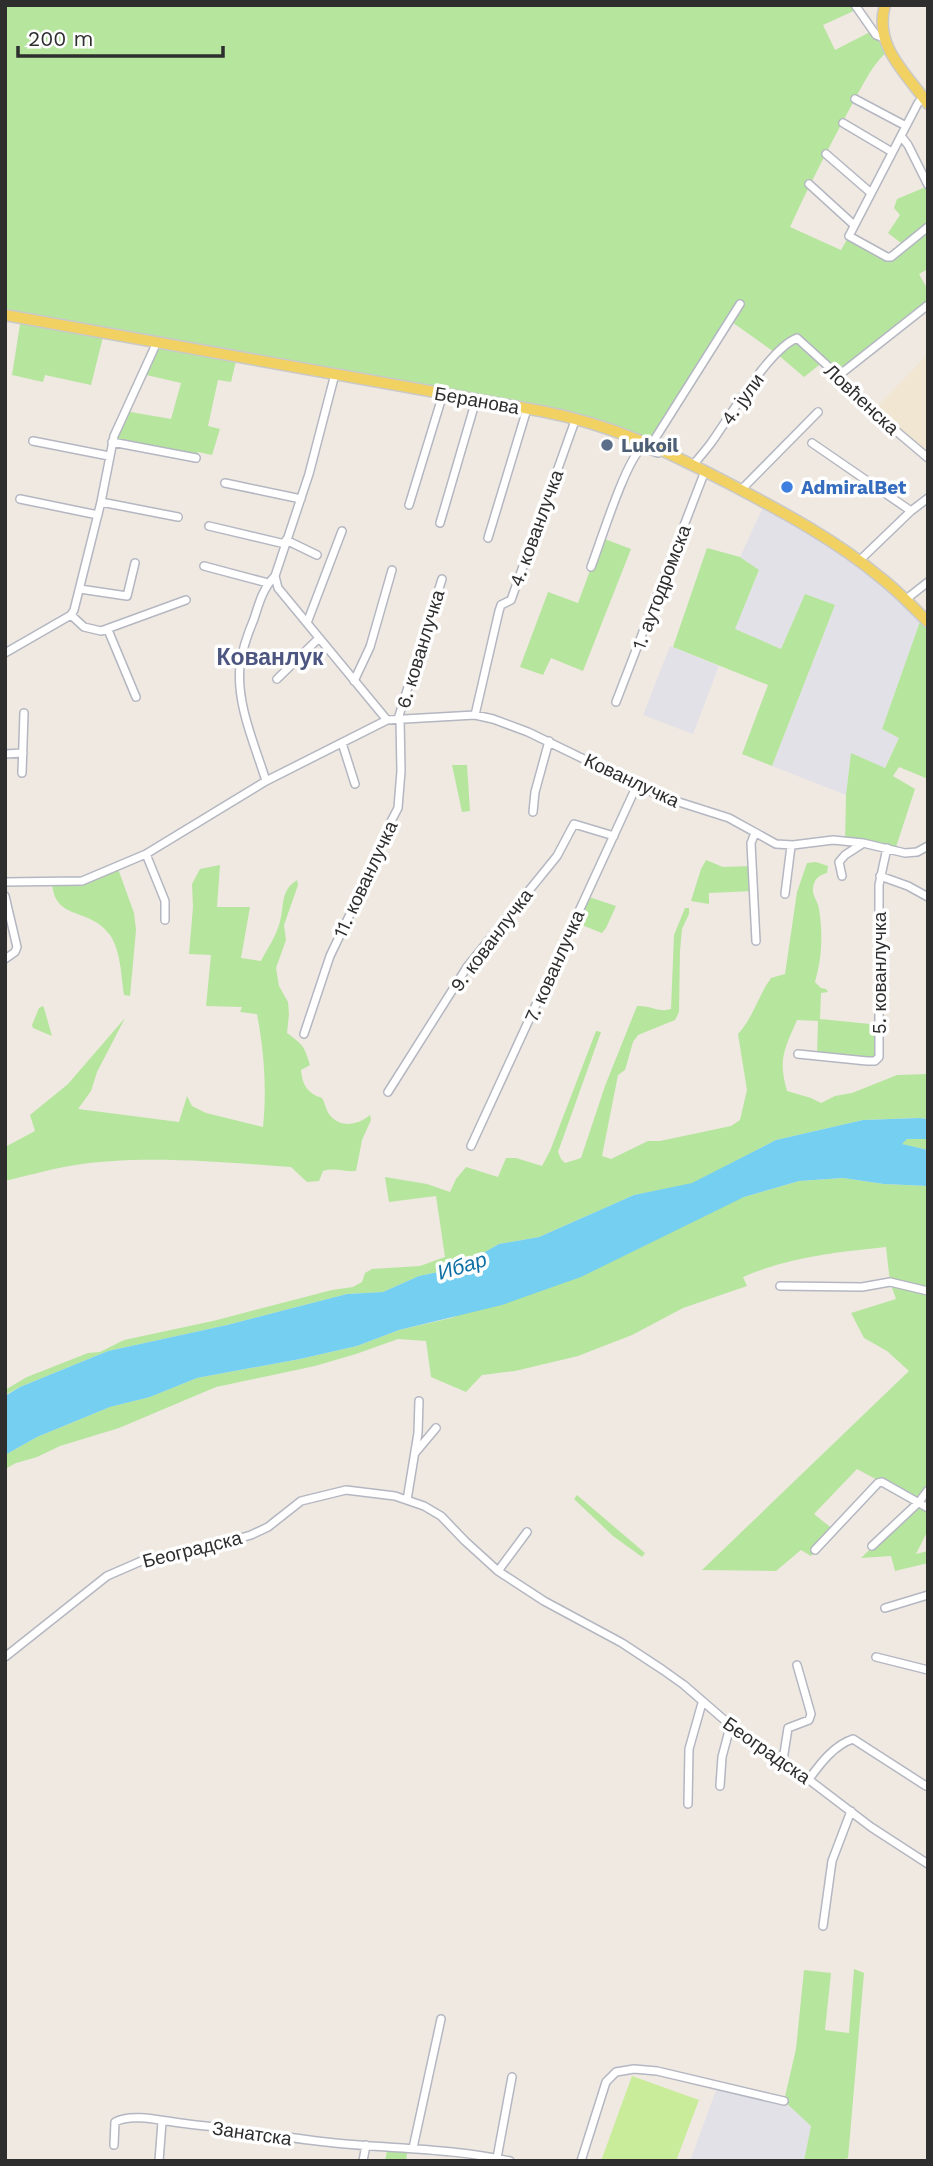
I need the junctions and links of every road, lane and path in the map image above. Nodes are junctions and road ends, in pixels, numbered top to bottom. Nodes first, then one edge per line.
1 (855, 5) edge
2 (885, 5) edge
3 (884, 38) junction
4 (855, 99) dead end
5 (925, 101) edge
6 (843, 123) dead end
7 (906, 126) junction
8 (901, 136) junction
9 (892, 152) junction
10 (826, 154) dead end
11 (810, 184) dead end
12 (928, 185) edge
13 (871, 193) junction
14 (855, 225) junction
15 (928, 227) edge
16 (740, 304) dead end
17 (928, 305) edge
18 (5, 315) edge
19 (797, 338) joint
20 (157, 342) junction
21 (335, 374) junction
22 (838, 376) junction
23 (443, 394) junction
24 (476, 400) junction
25 (527, 409) junction
26 (818, 412) dead end
27 (576, 418) junction
28 (33, 441) dead end
29 (112, 442) junction
30 (812, 443) dead end
31 (651, 445) junction
32 (109, 456) junction
33 (196, 458) dead end
34 (928, 458) edge
35 (690, 463) junction
36 (705, 471) junction
37 (225, 482) dead end
38 (741, 490) junction
39 (928, 498) edge
40 (20, 499) dead end
41 (301, 499) junction
42 (101, 502) junction
43 (409, 505) dead end
44 (911, 511) junction
45 (98, 514) junction
46 (178, 517) dead end
47 (440, 523) dead end
48 (209, 526) dead end
49 (342, 531) dead end
50 (488, 538) dead end
51 (286, 542) junction
52 (317, 555) dead end
53 (859, 561) junction
54 (135, 563) dead end
55 (204, 566) dead end
56 (591, 567) dead end
57 (392, 570) dead end
58 (275, 576) junction
59 (442, 579) dead end
60 (928, 582) edge
61 (268, 583) junction
62 (80, 589) junction
63 (186, 600) dead end
64 (905, 600) junction
65 (71, 615) junction
66 (928, 622) edge
67 (307, 623) junction
68 (108, 629) junction
69 (319, 638) junction
70 (5, 653) edge
71 (277, 679) dead end
72 (354, 681) junction
73 (136, 697) dead end
74 (616, 702) dead end
75 (24, 713) dead end
76 (475, 715) junction
77 (399, 719) junction
78 (387, 720) junction
79 (549, 741) junction
80 (342, 743) junction
81 (23, 753) junction
82 (5, 754) edge
83 (22, 773) dead end
84 (267, 781) junction
85 (355, 784) dead end
86 (637, 785) junction
87 (533, 812) dead end
88 (755, 833) junction
89 (614, 836) junction
90 (863, 844) junction
91 (790, 846) junction
92 (928, 846) edge
93 (887, 848) junction
94 (146, 854) junction
95 (842, 876) dead end
96 (880, 876) junction
97 (5, 882) edge
98 (785, 894) dead end
99 (5, 896) edge
100 (928, 897) edge
101 (165, 920) dead end
102 (756, 941) dead end
103 (5, 959) edge
104 (304, 1034) dead end
105 (798, 1054) dead end
106 (388, 1092) dead end
107 (471, 1146) dead end
108 (780, 1286) dead end
109 (928, 1291) edge
110 (419, 1401) dead end
111 (436, 1427) dead end
112 (415, 1454) junction
113 (928, 1490) edge
114 (407, 1500) junction
115 (919, 1502) junction
116 (928, 1508) edge
117 (527, 1532) dead end
118 (873, 1546) dead end
119 (815, 1550) dead end
120 (498, 1571) junction
121 (928, 1595) edge
122 (885, 1608) dead end
123 (5, 1657) edge
124 (876, 1657) dead end
125 (797, 1665) dead end
126 (928, 1670) edge
127 (702, 1703) junction
128 (730, 1727) junction
129 (783, 1760) junction
130 (809, 1779) junction
131 (720, 1786) dead end
132 (926, 1786) dead end
133 (688, 1804) dead end
134 (851, 1811) junction
135 (928, 1864) edge
136 (823, 1926) dead end
137 (440, 2020) dead end
138 (512, 2077) dead end
139 (784, 2101) dead end
140 (162, 2122) junction
141 (114, 2145) dead end
142 (366, 2145) junction
143 (413, 2148) junction
144 (453, 2152) junction
145 (497, 2158) junction
146 (159, 2161) edge
147 (363, 2161) edge
148 (451, 2161) edge
149 (510, 2161) edge
150 (581, 2161) edge

1 - 3 street
2 - 3 main road
3 - 5 main road
4 - 7 street
5 - 7 street
6 - 9 street
7 - 8 street
8 - 9 street
8 - 12 street
9 - 13 street
10 - 13 street
11 - 14 street
13 - 14 street
14 - 15 street
16 - 31 street
17 - 22 street
18 - 20 main road, Беранова
19 - 22 street, Ловћенска
19 - 35 street, 4. јули
20 - 21 main road, Беранова
20 - 29 street
21 - 23 main road, Беранова
21 - 41 street
22 - 34 street, Ловћенска
23 - 24 main road, Беранова
23 - 43 street
24 - 25 main road, Беранова
24 - 47 street
25 - 27 main road, Беранова
25 - 50 street
26 - 38 street
27 - 31 main road, Беранова
27 - 76 street, 4. кованлучка
28 - 32 street
29 - 32 street
29 - 33 street
30 - 44 street
31 - 35 main road, Беранова
32 - 42 street
35 - 36 main road, Беранова
35 - 56 street
36 - 38 main road, Беранова
36 - 74 street, 1. аутодромска
37 - 41 street
38 - 53 main road, Беранова
39 - 44 street
40 - 45 street
41 - 51 street
42 - 45 street
42 - 46 street
44 - 53 street
45 - 62 street
48 - 51 street
49 - 67 street
51 - 52 street
51 - 58 street
53 - 64 main road, Беранова
54 - 62 street
55 - 61 street
57 - 72 street
58 - 61 street
58 - 67 street
59 - 77 street, 6. кованлучка
60 - 64 street
61 - 84 street
62 - 65 street
63 - 68 street
64 - 66 main road, Беранова
65 - 68 street
65 - 70 street
67 - 69 street
68 - 73 street
69 - 71 street
69 - 72 street
72 - 78 street
75 - 81 street
76 - 77 street, Кованлучка
76 - 79 street, Кованлучка
77 - 78 street, Кованлучка
77 - 104 street, 11. кованлучка
78 - 80 street, Кованлучка
79 - 86 street, Кованлучка
79 - 87 street
80 - 84 street, Кованлучка
80 - 85 street
81 - 82 street
81 - 83 street
84 - 94 street, Кованлучка
86 - 88 street, Кованлучка
86 - 89 street, 7. кованлучка
88 - 91 street, Кованлучка
88 - 102 street
89 - 106 street, 9. кованлучка
89 - 107 street, 7. кованлучка
90 - 91 street, Кованлучка
90 - 93 street, Кованлучка
90 - 95 street
91 - 98 street
92 - 93 street, Кованлучка
93 - 96 street, 5. кованлучка
94 - 97 street, Кованлучка
94 - 101 street
96 - 100 street
96 - 105 street, 5. кованлучка
99 - 103 street
108 - 109 street
110 - 112 street
111 - 112 street
112 - 114 street
113 - 115 street
114 - 120 street, Београдска
114 - 123 street, Београдска
115 - 116 street
115 - 118 street
115 - 119 street
117 - 120 street
120 - 127 street, Београдска
121 - 122 street
124 - 126 street
125 - 129 street
127 - 128 street, Београдска
127 - 133 street
128 - 129 street, Београдска
128 - 131 street
129 - 130 street, Београдска
130 - 132 street
130 - 134 street, Београдска
134 - 135 street, Београдска
134 - 136 street
137 - 143 street
138 - 145 street
139 - 150 street
140 - 141 street, Занатска
140 - 142 street, Занатска
140 - 146 street
142 - 143 street, Занатска
142 - 147 street
143 - 144 street, Занатска
144 - 145 street, Занатска
144 - 148 street
145 - 149 street, Занатска

